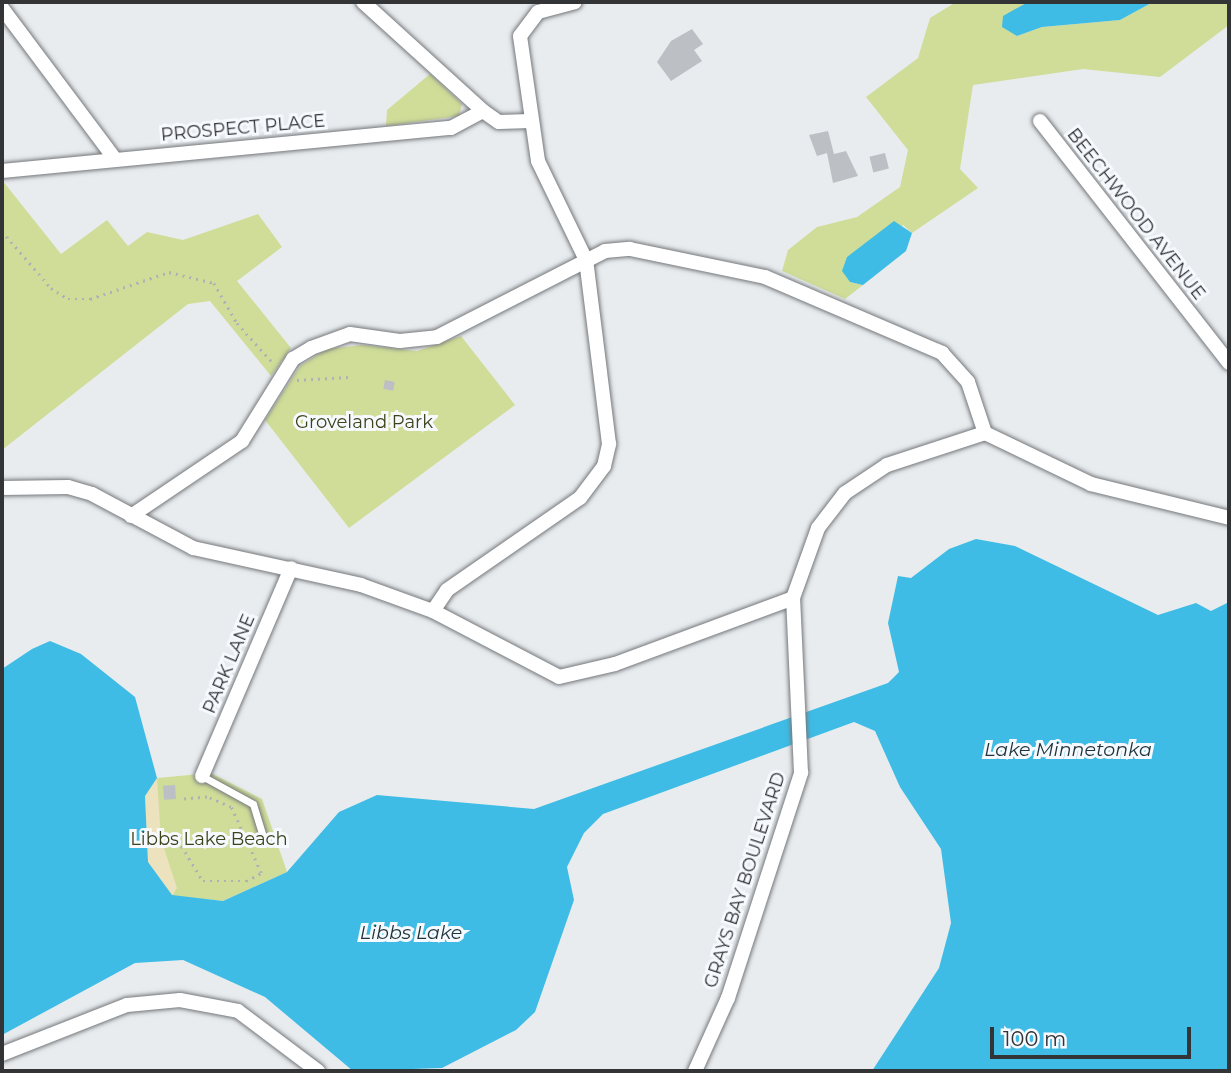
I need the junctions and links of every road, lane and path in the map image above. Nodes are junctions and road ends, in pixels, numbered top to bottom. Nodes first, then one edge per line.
1 (363, 2) edge
2 (575, 2) edge
3 (2, 8) edge
4 (483, 111) junction
5 (530, 121) junction
6 (1040, 121) dead end
7 (115, 159) junction
8 (2, 171) edge
9 (2, 231) edge
10 (586, 260) junction
11 (1229, 363) edge
12 (277, 367) dead end
13 (290, 375) dead end
14 (348, 377) dead end
15 (985, 433) junction
16 (2, 488) edge
17 (131, 516) junction
18 (1229, 518) edge
19 (291, 568) junction
20 (793, 598) junction
21 (432, 611) junction
22 (202, 776) joint
23 (184, 799) dead end
24 (263, 836) dead end
25 (161, 839) dead end
26 (2, 1054) edge
27 (318, 1071) edge
28 (695, 1071) edge

1 - 4 street
2 - 5 street
3 - 7 street
4 - 5 street
4 - 7 street, PROSPECT PLACE
5 - 10 street
6 - 11 street, BEECHWOOD AVENUE
7 - 8 street, PROSPECT PLACE
9 - 12 path
10 - 15 street
10 - 17 street
10 - 21 street
13 - 14 path
15 - 18 street
15 - 20 street, GRAYS BAY BOULEVARD
16 - 17 street
17 - 19 street
19 - 21 street
19 - 22 street, PARK LANE
20 - 21 street
20 - 28 street, GRAYS BAY BOULEVARD
22 - 24 lane
23 - 25 path
26 - 27 street

